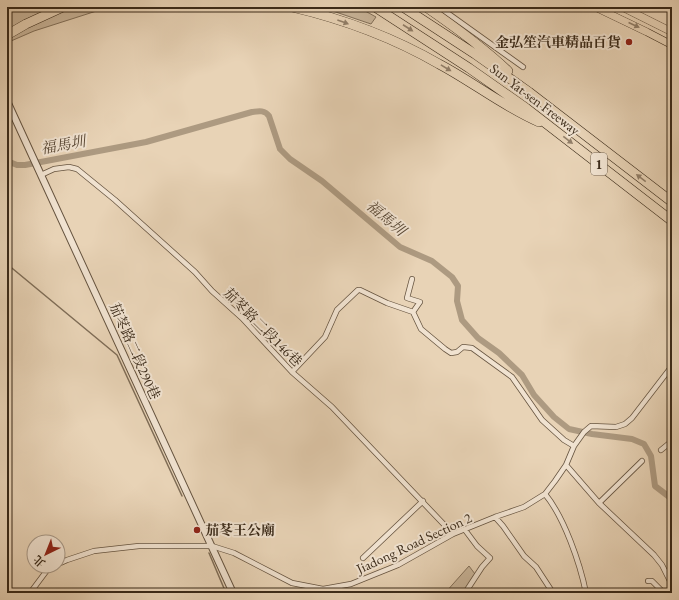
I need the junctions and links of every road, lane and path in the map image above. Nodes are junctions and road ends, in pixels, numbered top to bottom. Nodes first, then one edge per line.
1 (63, 7) edge
2 (292, 7) edge
3 (375, 7) edge
4 (403, 7) edge
5 (426, 7) edge
6 (439, 7) edge
7 (598, 7) edge
8 (622, 7) edge
9 (672, 32) edge
10 (7, 35) edge
11 (672, 45) edge
12 (523, 67) dead end
13 (529, 92) junction
14 (7, 101) edge
15 (553, 129) junction
16 (41, 175) junction
17 (672, 202) edge
18 (672, 221) edge
19 (412, 279) dead end
20 (413, 312) junction
21 (672, 367) edge
22 (292, 372) junction
23 (672, 441) edge
24 (575, 445) junction
25 (661, 450) dead end
26 (642, 461) dead end
27 (566, 465) junction
28 (545, 494) junction
29 (423, 501) junction
30 (599, 502) junction
31 (495, 517) junction
32 (465, 530) junction
33 (453, 534) junction
34 (212, 546) junction
35 (363, 558) dead end
36 (66, 560) edge
37 (44, 574) edge
38 (648, 581) dead end
39 (672, 585) edge
40 (30, 593) edge
41 (233, 593) edge
42 (465, 593) edge
43 (553, 593) edge
44 (586, 593) edge
45 (664, 593) edge

1 - 10 highway
2 -> 15 highway
3 -> 15 highway, Sun Yat-sen Freeway / 1
4 - 13 highway, Sun Yat-sen Freeway / 1
5 - 13 highway
6 - 12 street
7 -> 11 main road
8 - 9 main road
17 -> 13 highway, Sun Yat-sen Freeway / 1
14 - 16 street, 茄苳路二段290巷
15 -> 18 highway, Sun Yat-sen Freeway / 1
16 - 22 street, 茄苳路二段146巷
16 - 34 street, 茄苳路二段290巷
19 - 20 street
20 - 22 street
20 - 24 street
21 - 24 street, Jiadong Road Section 2
22 - 29 street, 茄苳路二段146巷
23 - 25 street
24 - 27 street, Jiadong Road Section 2
26 - 30 street
27 - 28 street, Jiadong Road Section 2
27 - 30 street
28 - 31 street, Jiadong Road Section 2
28 - 44 street
29 - 33 street, 茄苳路二段146巷
29 - 35 street
30 - 39 street
31 - 32 street, Jiadong Road Section 2
31 - 43 street
32 - 33 street, Jiadong Road Section 2
32 - 42 street
33 - 34 street, Jiadong Road Section 2
34 - 36 street, Jiadong Road Section 2
34 - 41 street, 茄苳路二段290巷
37 - 40 street
38 - 45 street

